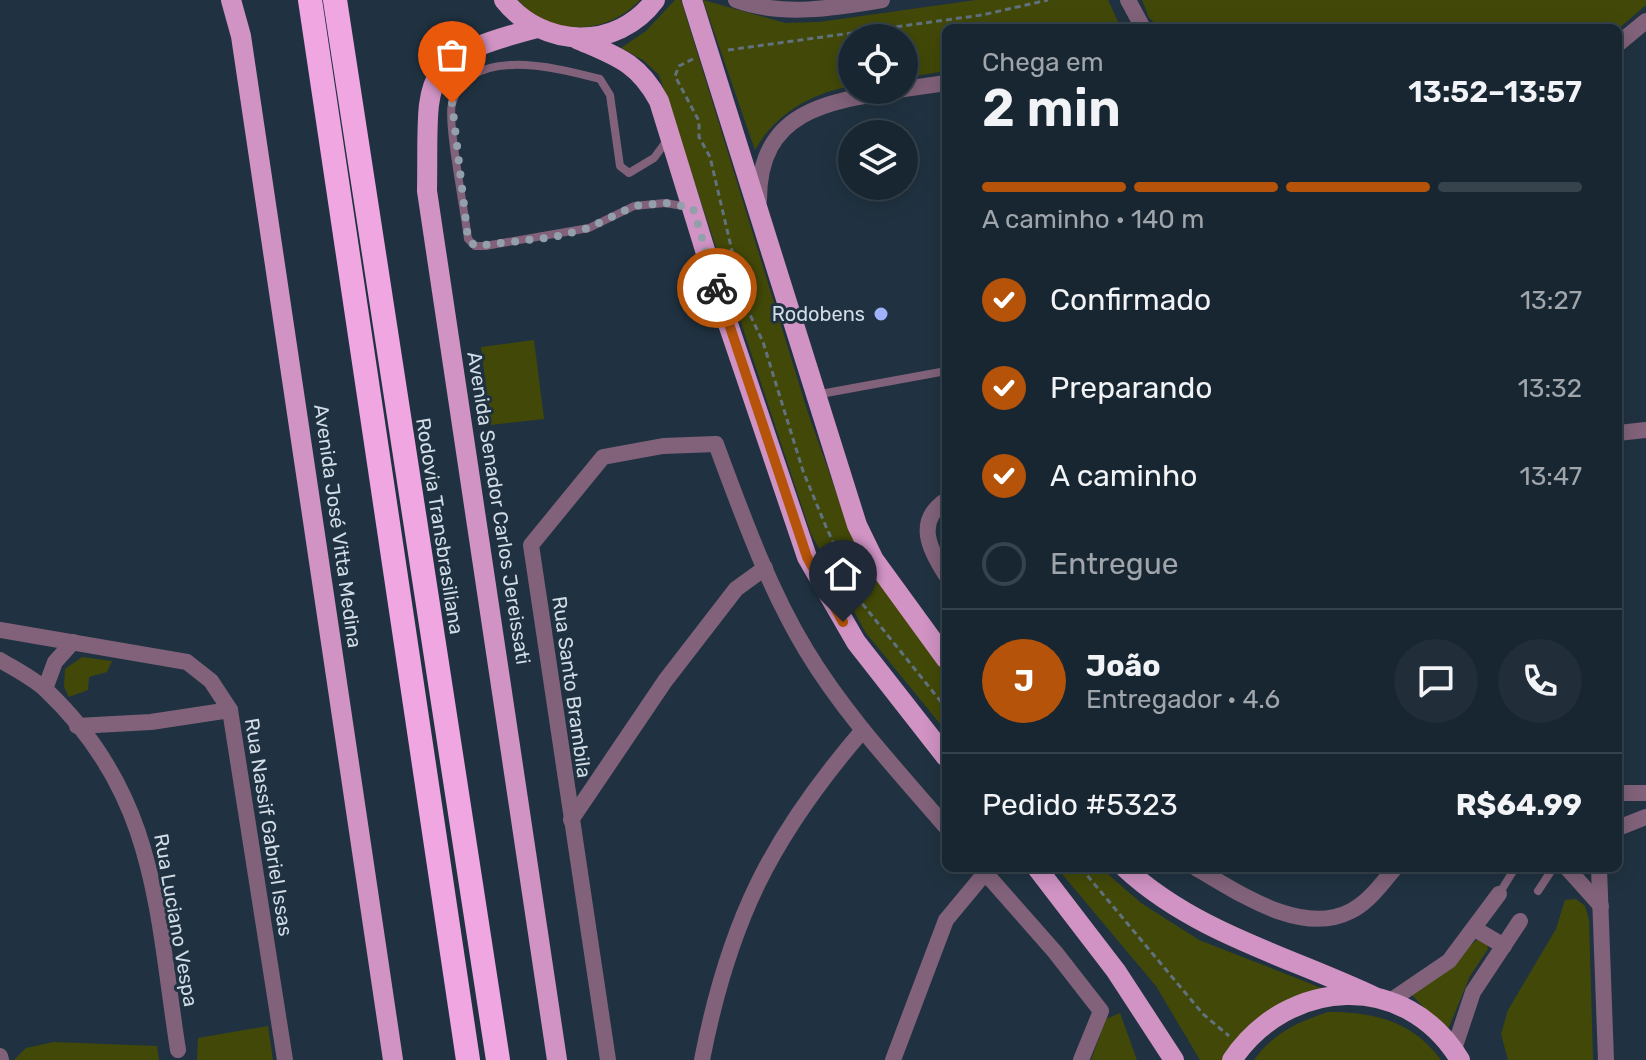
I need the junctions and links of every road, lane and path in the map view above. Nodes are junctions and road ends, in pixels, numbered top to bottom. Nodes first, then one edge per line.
1 (231, 0) edge
2 (310, 0) edge
3 (335, 0) edge
4 (504, 0) edge
5 (655, 0) edge
6 (692, 0) edge
7 (736, 0) edge
8 (882, 0) edge
9 (1048, 0) edge
10 (1128, 0) edge
11 (836, 4) edge
12 (1646, 21) edge
13 (1141, 24) edge
14 (537, 28) junction
15 (577, 39) junction
16 (1622, 41) edge
17 (709, 55) junction
18 (942, 84) edge
19 (918, 87) edge
20 (838, 100) edge
21 (671, 135) junction
22 (693, 208) junction
23 (759, 210) junction
24 (942, 372) edge
25 (815, 395) junction
26 (1646, 430) edge
27 (1622, 433) edge
28 (940, 504) edge
29 (942, 567) edge
30 (765, 568) junction
31 (0, 630) edge
32 (73, 642) junction
33 (942, 654) edge
34 (0, 660) edge
35 (45, 689) junction
36 (942, 703) edge
37 (230, 710) junction
38 (77, 726) junction
39 (863, 730) junction
40 (942, 752) edge
41 (1622, 793) edge
42 (1646, 793) edge
43 (1646, 817) edge
44 (571, 820) junction
45 (942, 822) edge
46 (1622, 826) edge
47 (982, 872) edge
48 (985, 872) edge
49 (1040, 872) edge
50 (1084, 872) edge
51 (1129, 872) edge
52 (1203, 872) edge
53 (1392, 872) edge
54 (1513, 872) edge
55 (1550, 872) edge
56 (1571, 872) edge
57 (1599, 872) edge
58 (1538, 891) dead end
59 (1499, 894) joint
60 (1601, 906) junction
61 (1520, 921) dead end
62 (1475, 929) junction
63 (1504, 946) junction
64 (1383, 999) junction
65 (178, 1050) dead end
66 (1236, 1053) edge
67 (1457, 1054) edge
68 (285, 1060) edge
69 (393, 1060) edge
70 (468, 1060) edge
71 (498, 1060) edge
72 (557, 1060) edge
73 (608, 1060) edge
74 (702, 1060) edge
75 (893, 1060) edge
76 (1081, 1060) edge
77 (1174, 1060) edge
78 (1606, 1060) edge

1 - 69 main road, Avenida José Vitta Medina
2 - 70 highway
3 - 71 highway, Rodovia Transbrasiliana
4 - 14 main road
5 - 15 main road
6 - 17 main road
7 - 11 street
8 - 11 street
9 - 17 path
10 - 13 street
12 - 16 street
14 - 15 main road
14 - 72 main road, Avenida Senador Carlos Jereissati
15 - 21 main road
17 - 23 main road
17 - 36 path
18 - 19 street
20 - 23 street
21 - 22 main road
21 - 22 lane
22 - 40 main road
23 - 25 main road
24 - 25 lane
25 - 33 main road
26 - 27 street
28 - 29 street
30 - 39 street
30 - 44 street
30 - 44 street, Rua Santo Brambila
31 - 32 street, Rua Nassif Gabriel Issas
32 - 35 street
32 - 37 street, Rua Nassif Gabriel Issas
34 - 35 street, Rua Luciano Vespa
35 - 38 street, Rua Luciano Vespa
37 - 38 street
37 - 68 street, Rua Nassif Gabriel Issas
38 - 65 street, Rua Luciano Vespa
39 - 45 street
39 - 74 street
41 - 42 street
43 - 46 street
44 - 73 street, Rua Santo Brambila
47 - 75 street
48 - 76 street
49 - 77 main road
50 - 66 path
51 - 64 main road
52 - 53 street
54 - 59 lane
55 - 58 lane
56 - 60 street
57 - 60 street
59 - 62 street
60 - 78 street
61 - 63 street
62 - 63 street
62 - 64 street
63 - 67 street
64 - 66 main road
64 - 67 main road

